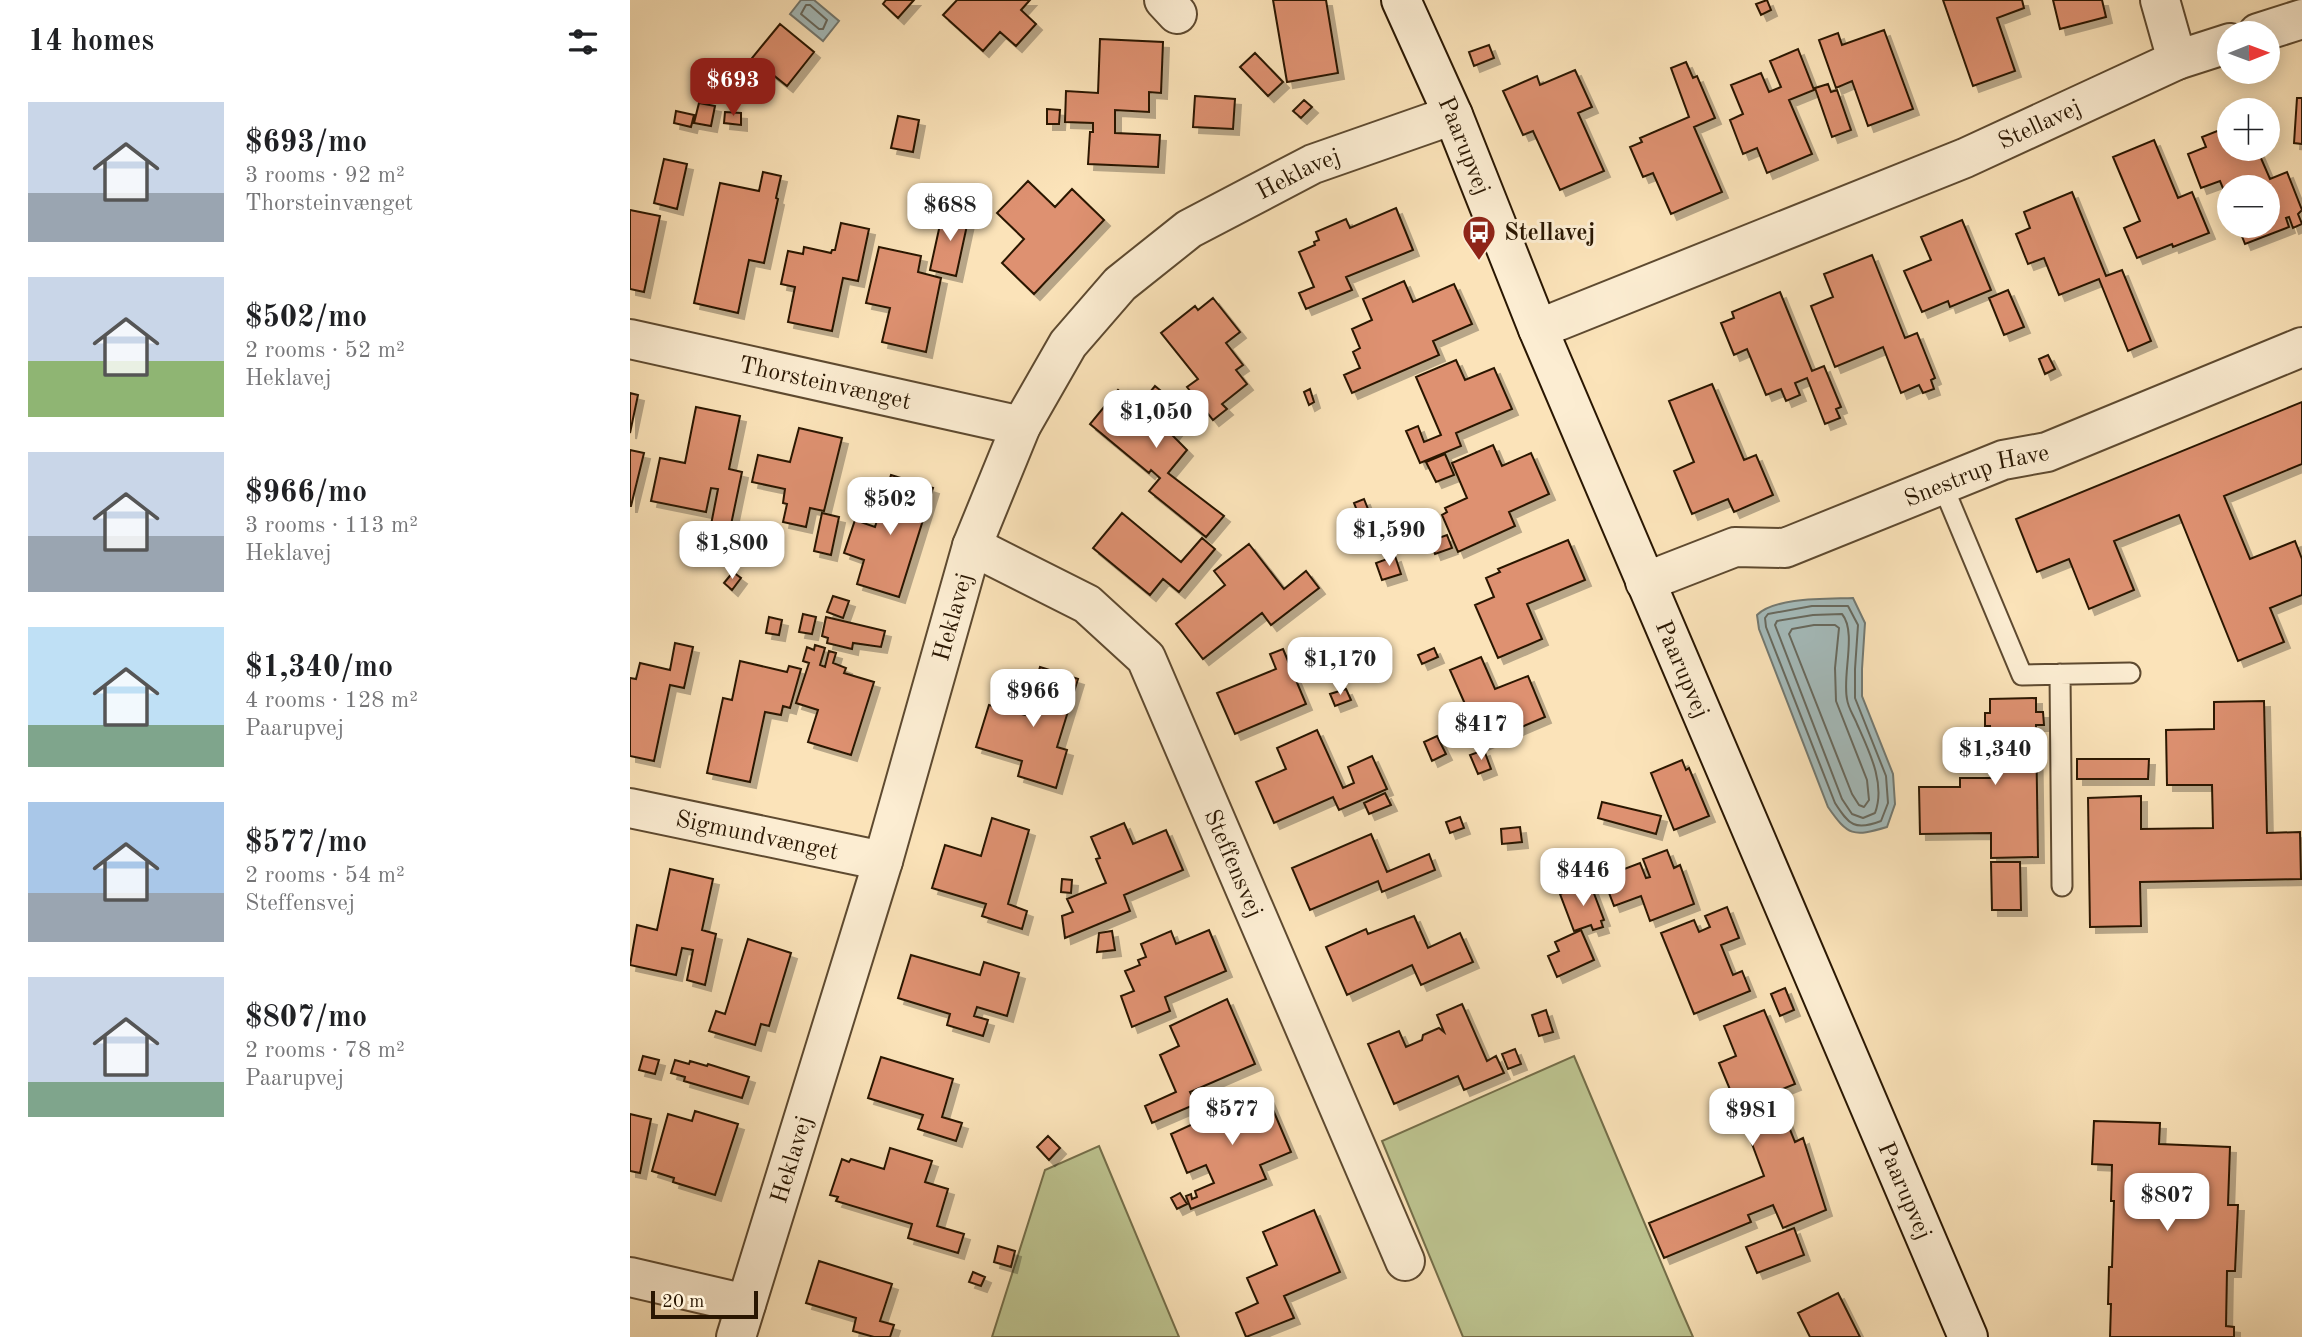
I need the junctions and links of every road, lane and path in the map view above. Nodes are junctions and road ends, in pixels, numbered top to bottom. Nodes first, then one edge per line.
1 (1401, 0) edge
2 (2160, 0) edge
3 (2302, 19) edge
4 (2280, 26) edge
5 (2217, 47) edge
6 (2177, 60) junction
7 (1453, 115) junction
8 (1538, 329) junction
9 (630, 339) edge
10 (2302, 346) edge
11 (1021, 426) junction
12 (1942, 484) junction
13 (972, 546) junction
14 (1645, 582) junction
15 (2130, 673) dead end
16 (2060, 674) junction
17 (630, 808) edge
18 (883, 861) junction
19 (2062, 886) dead end
20 (1405, 1261) dead end
21 (630, 1277) edge
22 (741, 1321) edge
23 (1968, 1337) edge

1 - 7 street, Paarupvej
2 - 6 street
3 - 4 street
5 - 6 street, Stellavej
6 - 8 street, Stellavej
7 - 8 street, Paarupvej
7 - 11 street, Heklavej
8 - 14 street, Paarupvej
9 - 11 street, Thorsteinvænget
10 - 12 street, Snestrup Have
11 - 13 street, Heklavej
12 - 14 street, Snestrup Have
12 - 16 lane
13 - 18 street, Heklavej
13 - 20 street, Steffensvej
14 - 23 street, Paarupvej
15 - 16 lane
16 - 19 lane
17 - 18 street, Sigmundvænget
18 - 22 street, Heklavej
21 - 22 street

